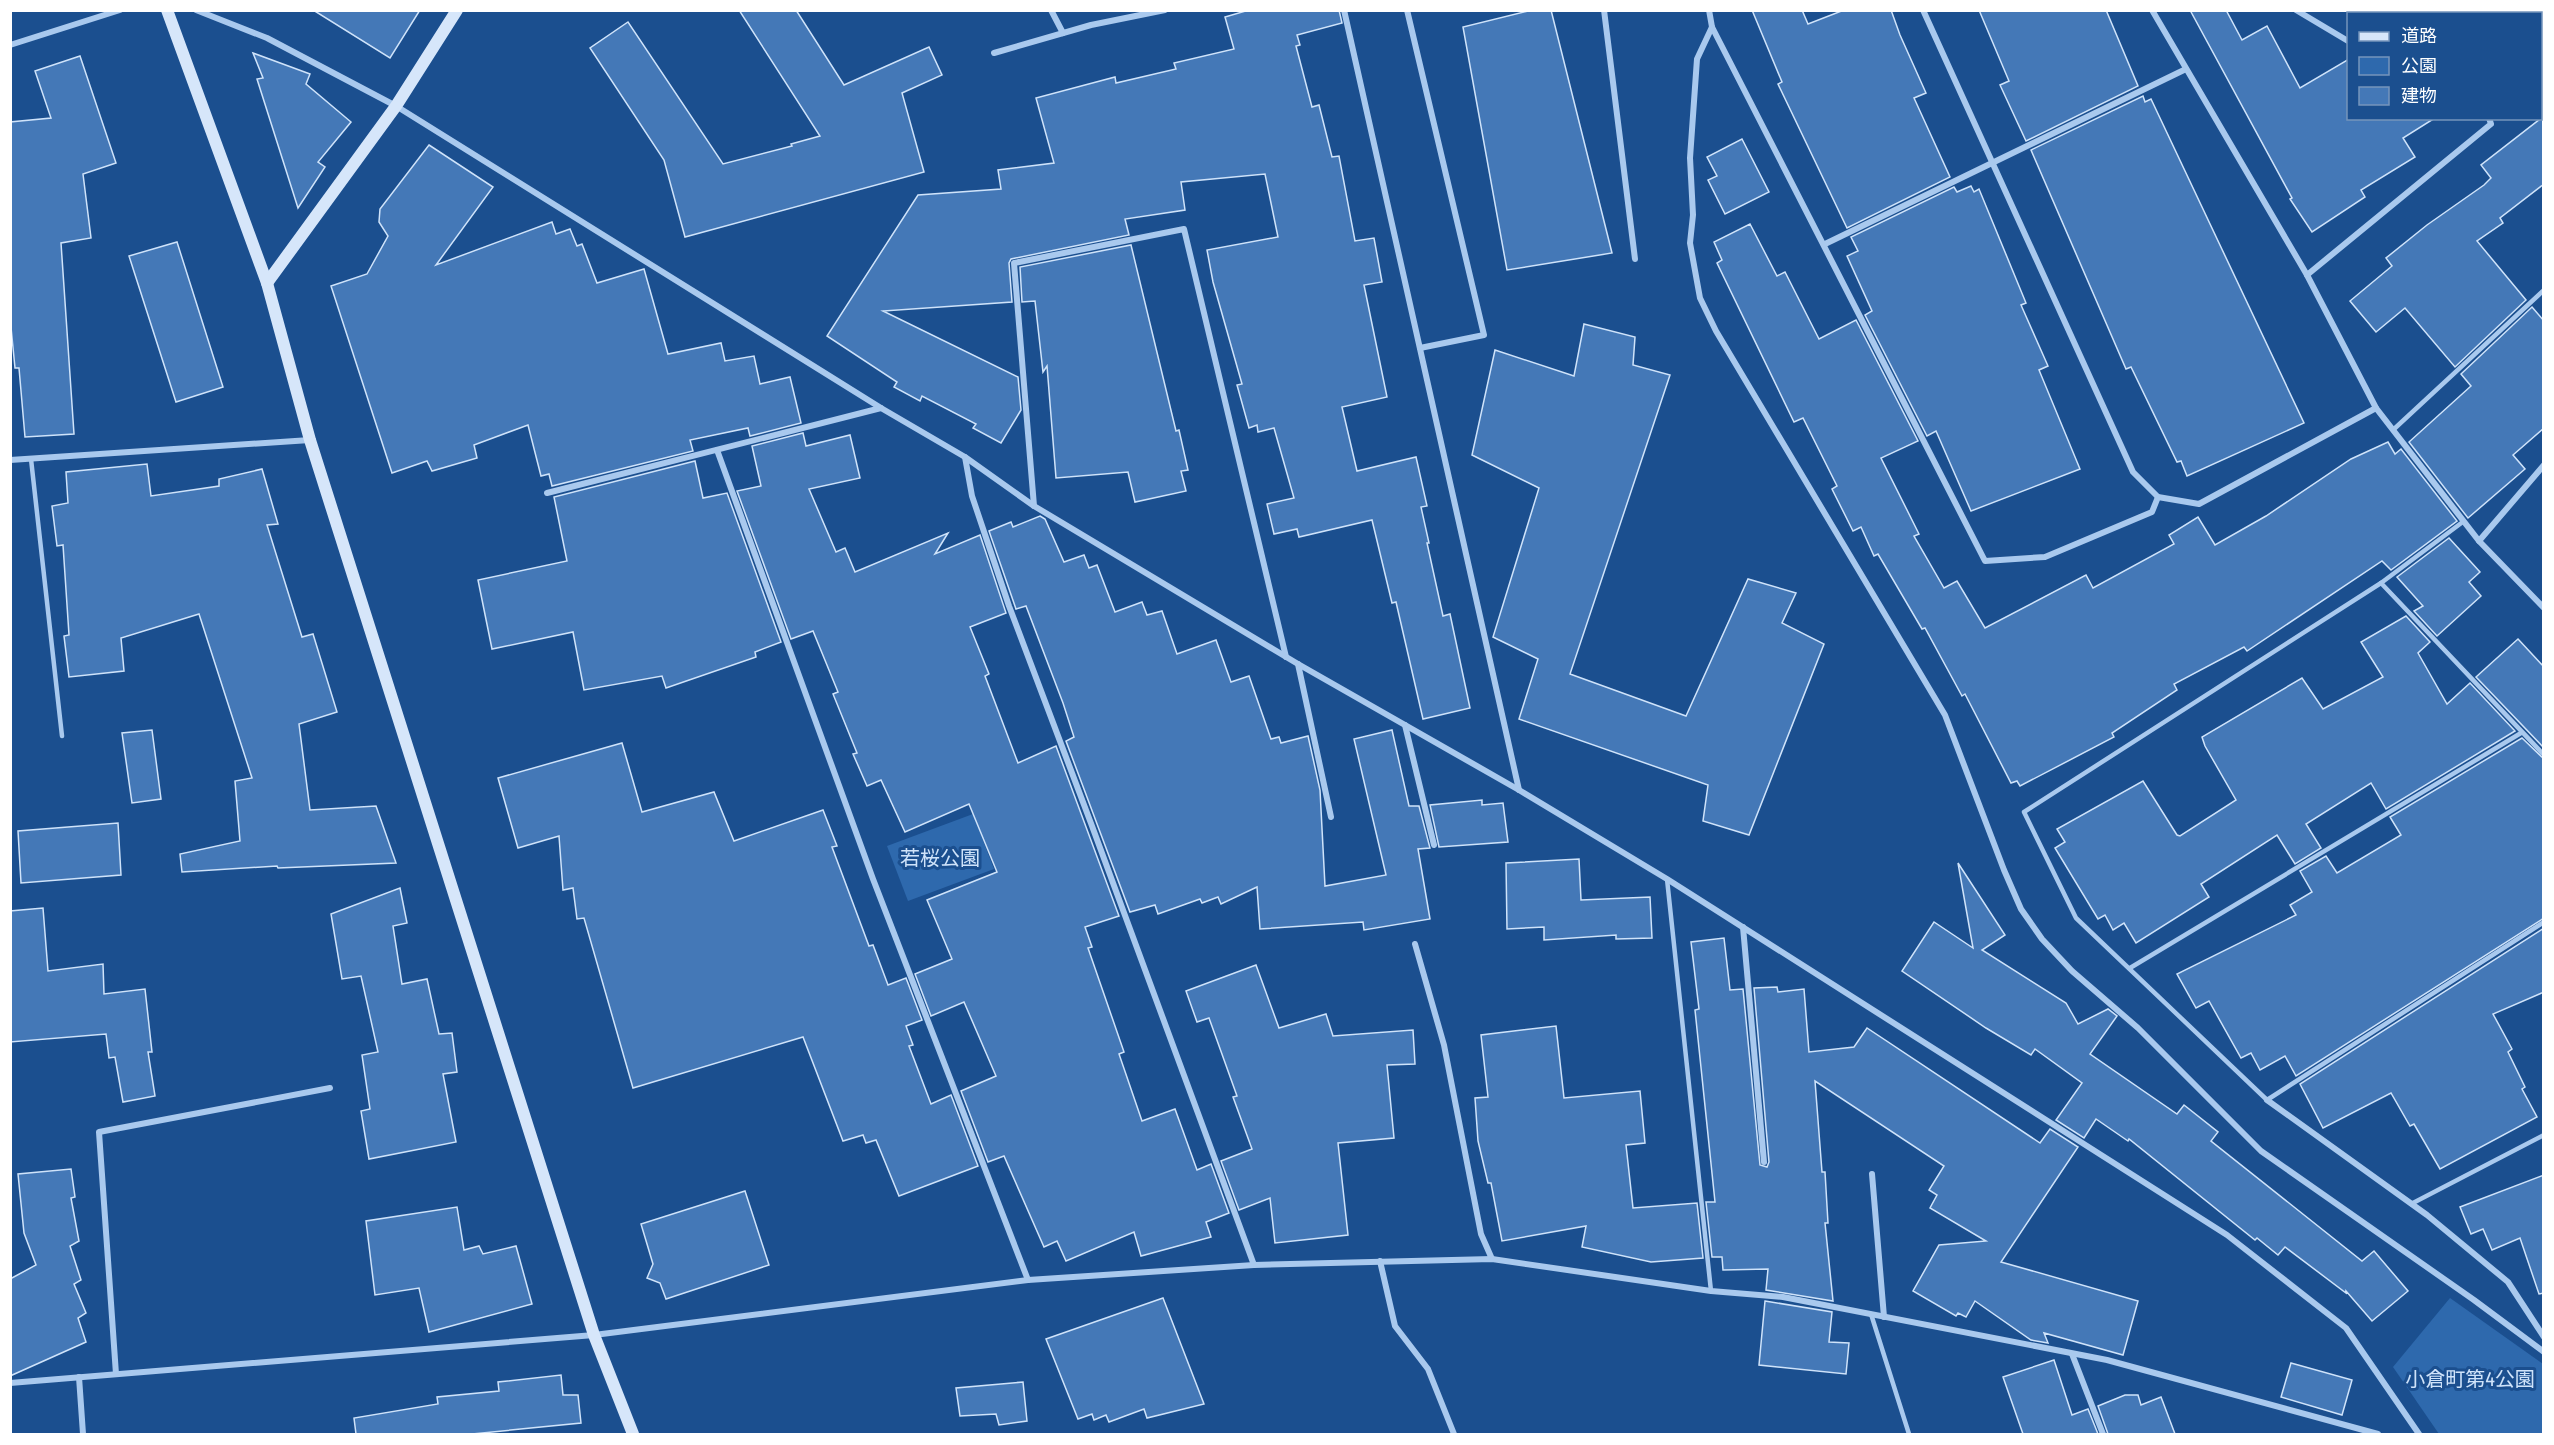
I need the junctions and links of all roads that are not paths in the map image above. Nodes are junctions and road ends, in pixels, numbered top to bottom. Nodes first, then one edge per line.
1 (120, 10) edge
2 (167, 10) edge
3 (196, 10) edge
4 (457, 10) edge
5 (1051, 10) edge
6 (1165, 10) edge
7 (1344, 10) edge
8 (1407, 10) edge
9 (1604, 10) edge
10 (1709, 10) edge
11 (1923, 10) edge
12 (2152, 10) edge
13 (2296, 10) edge
14 (1713, 27) junction
15 (1063, 33) junction
16 (2347, 40) edge
17 (10, 45) edge
18 (994, 53) dead end
19 (2186, 69) junction
20 (396, 106) junction
21 (2490, 120) edge
22 (1993, 164) junction
23 (1825, 244) junction
24 (1635, 259) dead end
25 (2307, 275) junction
26 (267, 283) junction
27 (2544, 290) edge
28 (1420, 348) junction
29 (881, 408) junction
30 (2376, 408) junction
31 (2393, 430) junction
32 (310, 440) junction
33 (717, 450) junction
34 (965, 457) junction
35 (31, 459) junction
36 (10, 460) edge
37 (2544, 465) edge
38 (548, 493) dead end
39 (2158, 497) junction
40 (1034, 506) junction
41 (2464, 521) junction
42 (2479, 541) junction
43 (2381, 583) junction
44 (2544, 608) edge
45 (1286, 657) junction
46 (1298, 664) junction
47 (1405, 725) junction
48 (2521, 733) junction
49 (62, 736) dead end
50 (2544, 755) edge
51 (1519, 790) junction
52 (1331, 817) dead end
53 (1434, 844) dead end
54 (1667, 879) junction
55 (2544, 922) edge
56 (1743, 927) junction
57 (1415, 944) dead end
58 (2130, 968) junction
59 (330, 1088) dead end
60 (2267, 1100) junction
61 (2544, 1136) edge
62 (1764, 1162) dead end
63 (1872, 1174) dead end
64 (2411, 1204) junction
65 (1492, 1259) junction
66 (1380, 1261) junction
67 (1254, 1265) junction
68 (1028, 1280) junction
69 (1711, 1291) junction
70 (1871, 1314) junction
71 (1884, 1317) junction
72 (2541, 1324) edge
73 (594, 1335) junction
74 (2544, 1337) edge
75 (2544, 1352) edge
76 (2072, 1354) junction
77 (116, 1374) junction
78 (79, 1377) junction
79 (10, 1383) edge
80 (83, 1434) edge
81 (633, 1434) edge
82 (1454, 1434) edge
83 (1909, 1434) edge
84 (2103, 1434) edge
85 (2378, 1434) edge
86 (2419, 1434) edge

1 - 17 street
2 - 26 street
3 - 20 street
4 - 20 street
5 - 15 street
6 - 15 street
7 - 28 street
8 - 28 street
9 - 24 street
10 - 14 street
11 - 22 street
12 - 19 street
13 - 16 street
14 - 23 street
14 - 75 street
15 - 18 street
19 - 22 street
19 - 25 street
20 - 26 street
20 - 29 street
21 - 25 street
22 - 23 street
22 - 39 street
23 - 39 street
25 - 30 street
26 - 32 street
27 - 31 lane
28 - 51 street
29 - 33 street
29 - 34 street
30 - 31 street
30 - 39 street
31 - 41 street
32 - 35 street
32 - 73 street
33 - 38 street
33 - 68 street
34 - 40 street
34 - 67 street
35 - 36 street
35 - 49 lane
37 - 42 street
40 - 45 street
40 - 45 street
41 - 42 street
41 - 43 lane
42 - 44 street
43 - 48 lane
43 - 58 lane
45 - 46 street
46 - 47 street
46 - 52 street
47 - 51 street
47 - 53 street
48 - 50 lane
48 - 58 lane
51 - 54 street
54 - 56 street
54 - 69 lane
55 - 60 lane
56 - 62 street
56 - 86 street
57 - 65 street
58 - 60 lane
59 - 77 street
60 - 64 street
61 - 64 lane
63 - 71 street
64 - 72 street
65 - 66 street
65 - 69 street
66 - 67 street
66 - 82 street
67 - 68 street
68 - 73 street
69 - 70 street
70 - 71 street
70 - 83 lane
71 - 76 street
72 - 74 street
73 - 77 street
73 - 81 street
76 - 84 street
76 - 85 street
77 - 78 street
78 - 79 street
78 - 80 street

